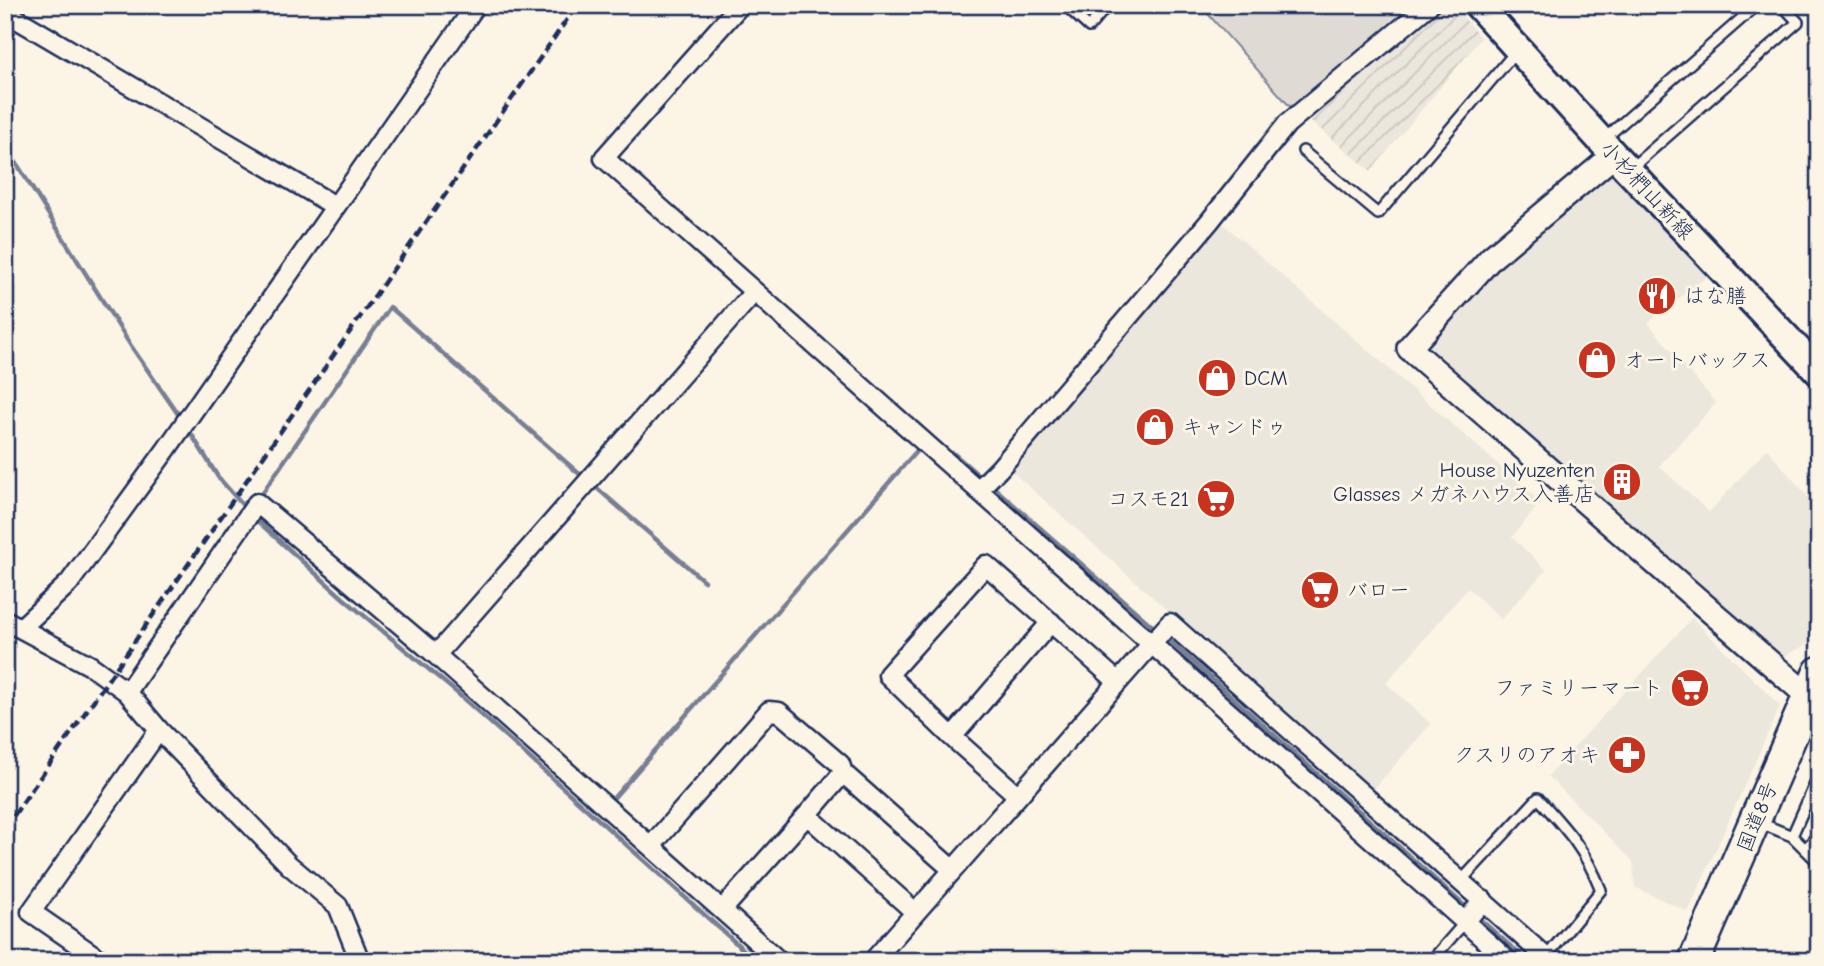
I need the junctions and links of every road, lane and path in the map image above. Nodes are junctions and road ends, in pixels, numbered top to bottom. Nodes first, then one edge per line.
1 (476, 5) edge
2 (740, 5) edge
3 (1065, 5) edge
4 (1108, 5) edge
5 (1429, 5) edge
6 (1478, 5) edge
7 (1757, 5) edge
8 (1782, 5) edge
9 (5, 12) edge
10 (1518, 49) junction
11 (1303, 150) dead end
12 (1615, 156) junction
13 (335, 206) junction
14 (754, 292) junction
15 (1819, 372) edge
16 (978, 490) junction
17 (1051, 622) junction
18 (13, 624) edge
19 (1151, 644) junction
20 (436, 655) junction
21 (1118, 682) junction
22 (1815, 690) edge
23 (127, 692) junction
24 (159, 730) junction
25 (951, 737) junction
26 (843, 773) junction
27 (1819, 775) edge
28 (1017, 795) junction
29 (807, 815) junction
30 (1755, 821) junction
31 (1819, 834) edge
32 (1792, 836) junction
33 (651, 846) junction
34 (1804, 849) junction
35 (1819, 863) edge
36 (953, 870) junction
37 (1461, 881) junction
38 (1483, 900) junction
39 (722, 910) junction
40 (915, 912) junction
41 (1465, 922) junction
42 (1548, 959) edge
43 (102, 961) edge
44 (360, 961) edge
45 (779, 961) edge
46 (873, 961) edge
47 (1431, 961) edge
48 (1508, 961) edge
49 (1694, 961) edge

1 - 13 street
2 - 14 street
3 - 4 lane
5 - 16 street
6 - 10 main road, 小杉椚山新線
7 - 12 lane
8 - 12 lane
9 - 13 street
10 - 11 lane
10 - 12 main road, 小杉椚山新線
12 - 15 main road, 小杉椚山新線
12 - 22 street
13 - 18 street
14 - 16 street
14 - 20 street
16 - 19 street
17 - 21 street
17 - 25 street
17 - 25 street
18 - 23 street
19 - 21 street
19 - 37 street
19 - 41 street
20 - 23 street
20 - 33 street
21 - 28 street
22 - 30 highway, 国道8号
23 - 24 street
24 - 43 street
24 - 44 street
25 - 28 street
26 - 29 street
26 - 33 street
26 - 36 street
27 - 32 lane
28 - 36 street
29 - 39 street
29 - 40 street
30 - 32 lane
30 - 49 highway, 国道8号
31 - 34 lane
32 - 34 lane
33 - 39 street
34 - 35 lane
36 - 40 street
37 - 38 street
37 - 42 lane
38 - 41 street
38 - 42 street
39 - 45 street
40 - 46 street
41 - 47 lane
41 - 48 street

